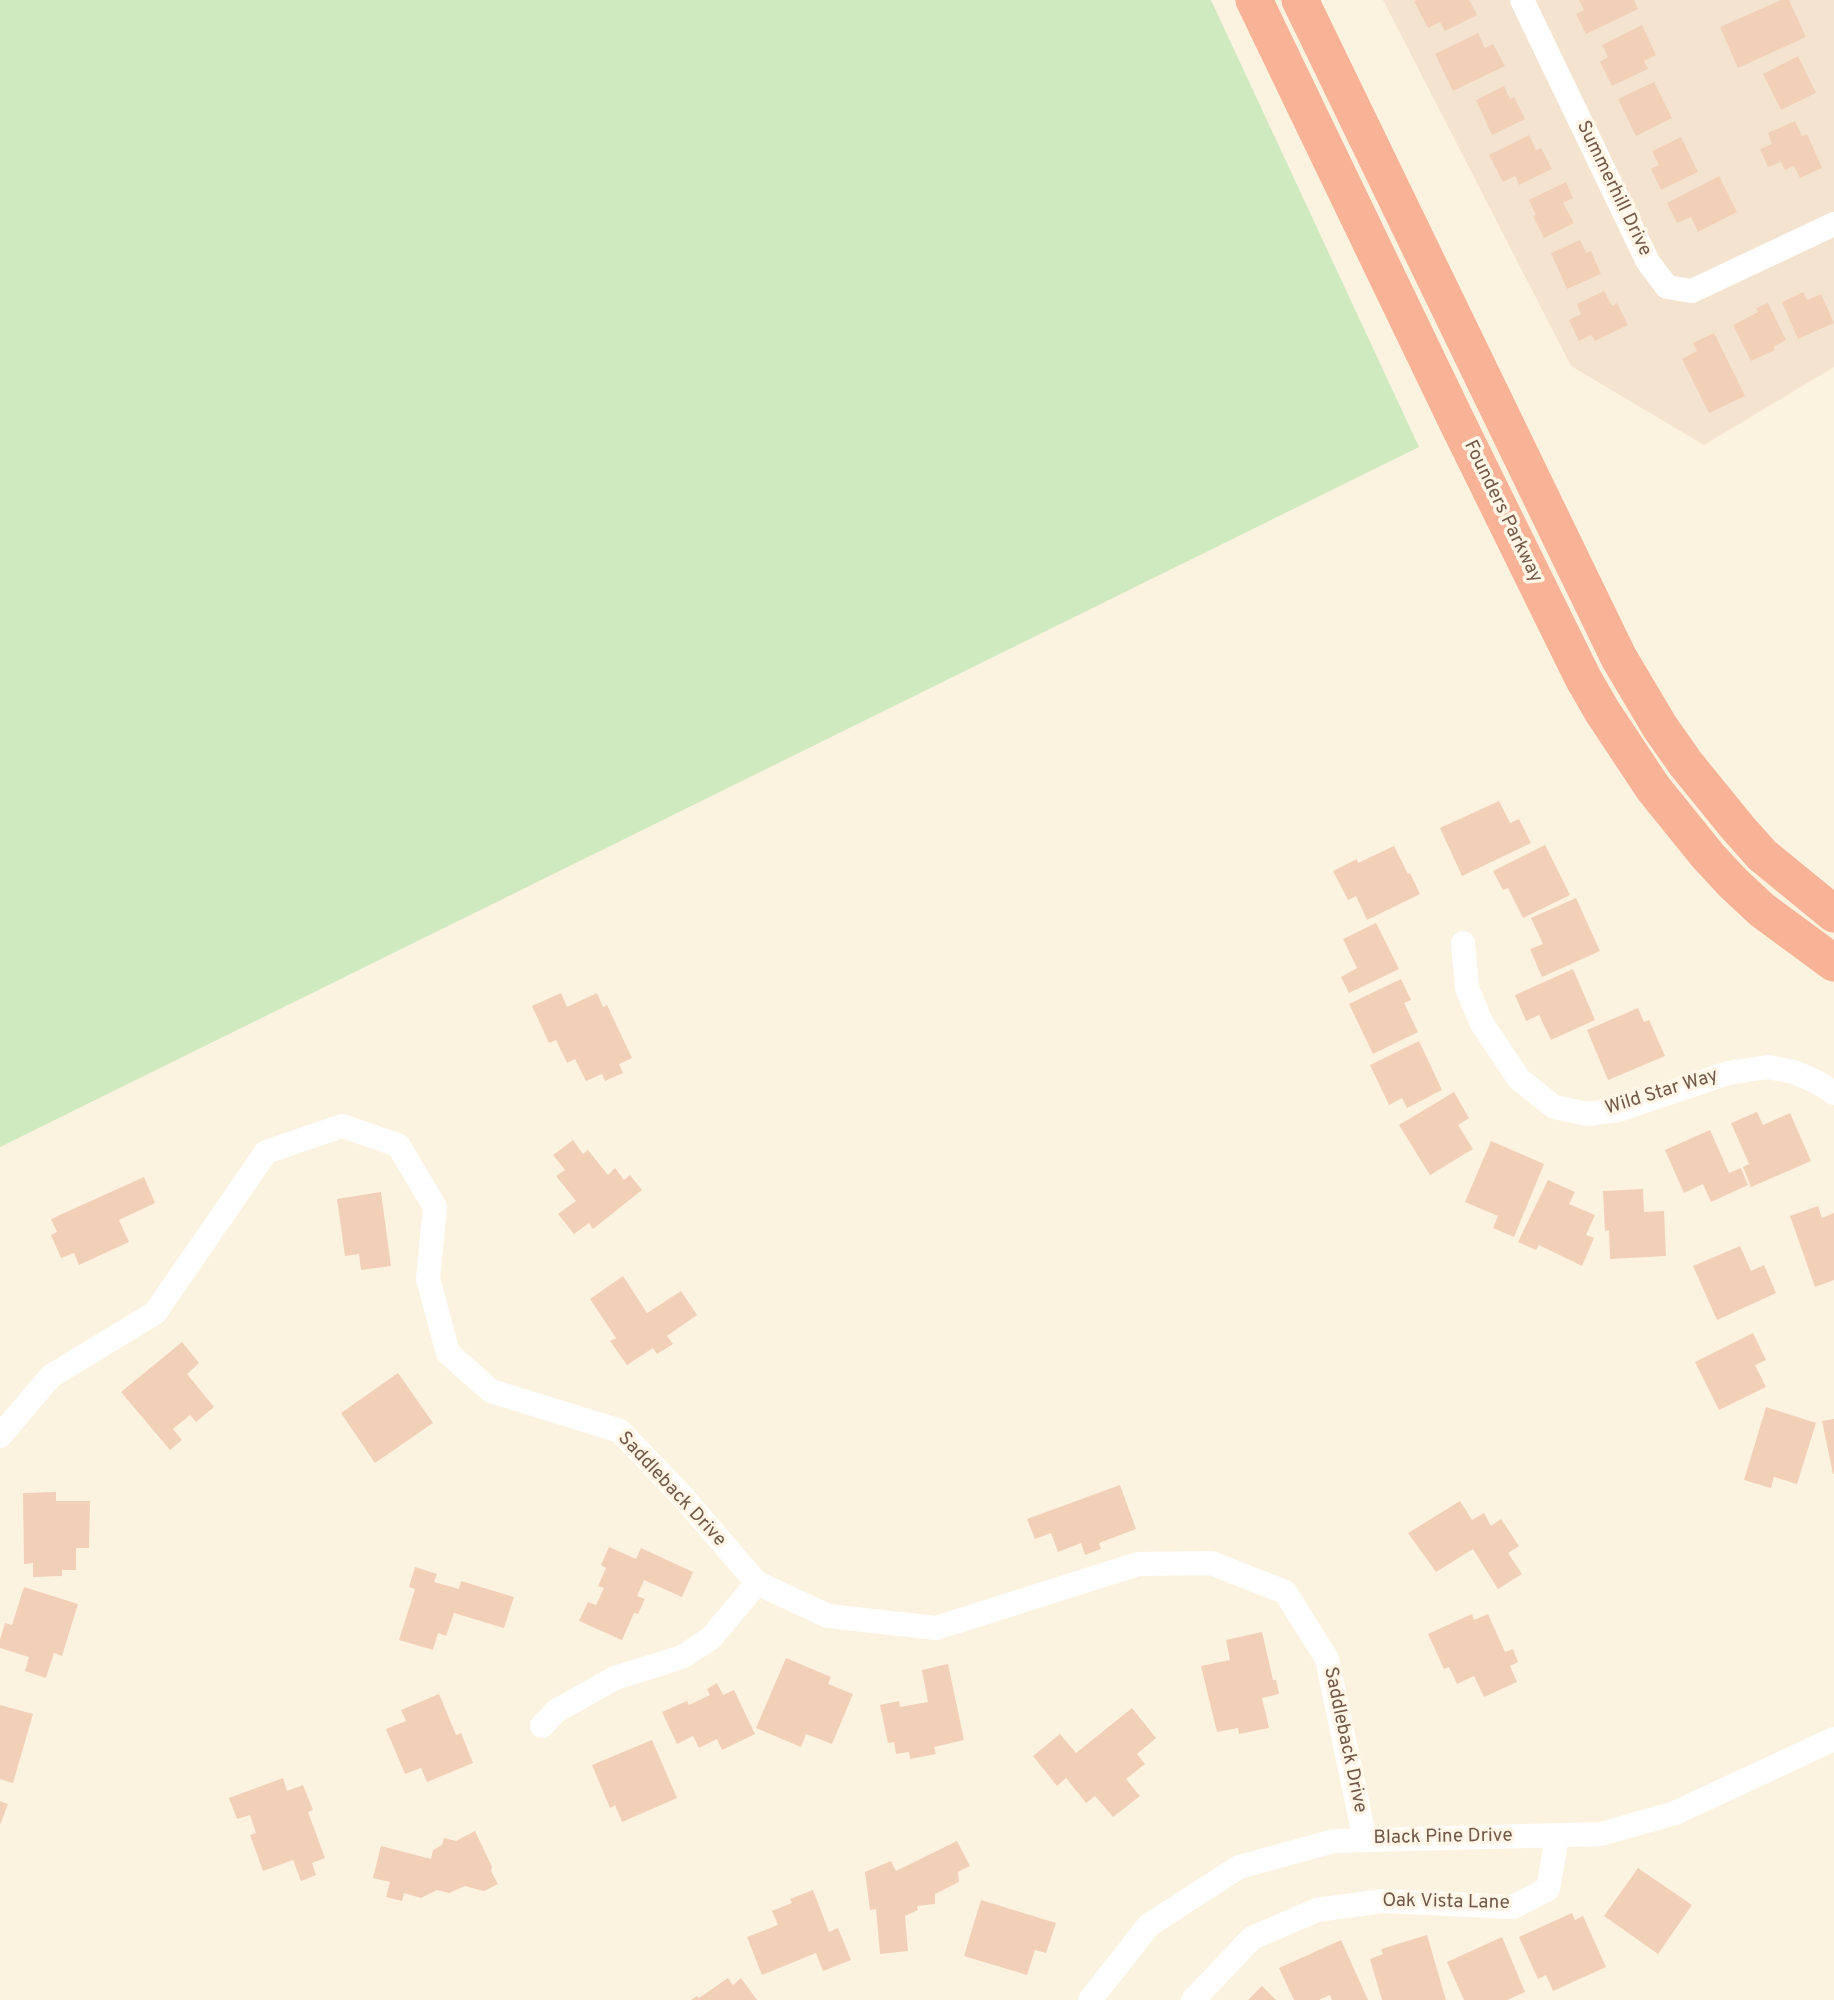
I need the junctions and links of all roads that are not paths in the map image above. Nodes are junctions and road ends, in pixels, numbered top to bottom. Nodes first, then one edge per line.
1 (1254, 0) edge
2 (1300, 0) edge
3 (1522, 0) edge
4 (1834, 224) edge
5 (1834, 914) edge
6 (1463, 943) dead end
7 (1834, 963) edge
8 (1834, 1093) edge
9 (0, 1436) edge
10 (757, 1583) junction
11 (542, 1726) dead end
12 (1834, 1739) edge
13 (1557, 1836) junction
14 (1365, 1840) junction
15 (1090, 2000) edge
16 (1193, 2000) edge

1 - 7 highway, Founders Parkway
2 - 5 highway
3 - 4 street, Summerhill Drive
6 - 8 street, Wild Star Way
9 - 10 street, Saddleback Drive
10 - 11 street
10 - 14 street, Saddleback Drive
12 - 13 street, Black Pine Drive
13 - 14 street, Black Pine Drive
13 - 16 street, Oak Vista Lane
14 - 15 street, Black Pine Drive

